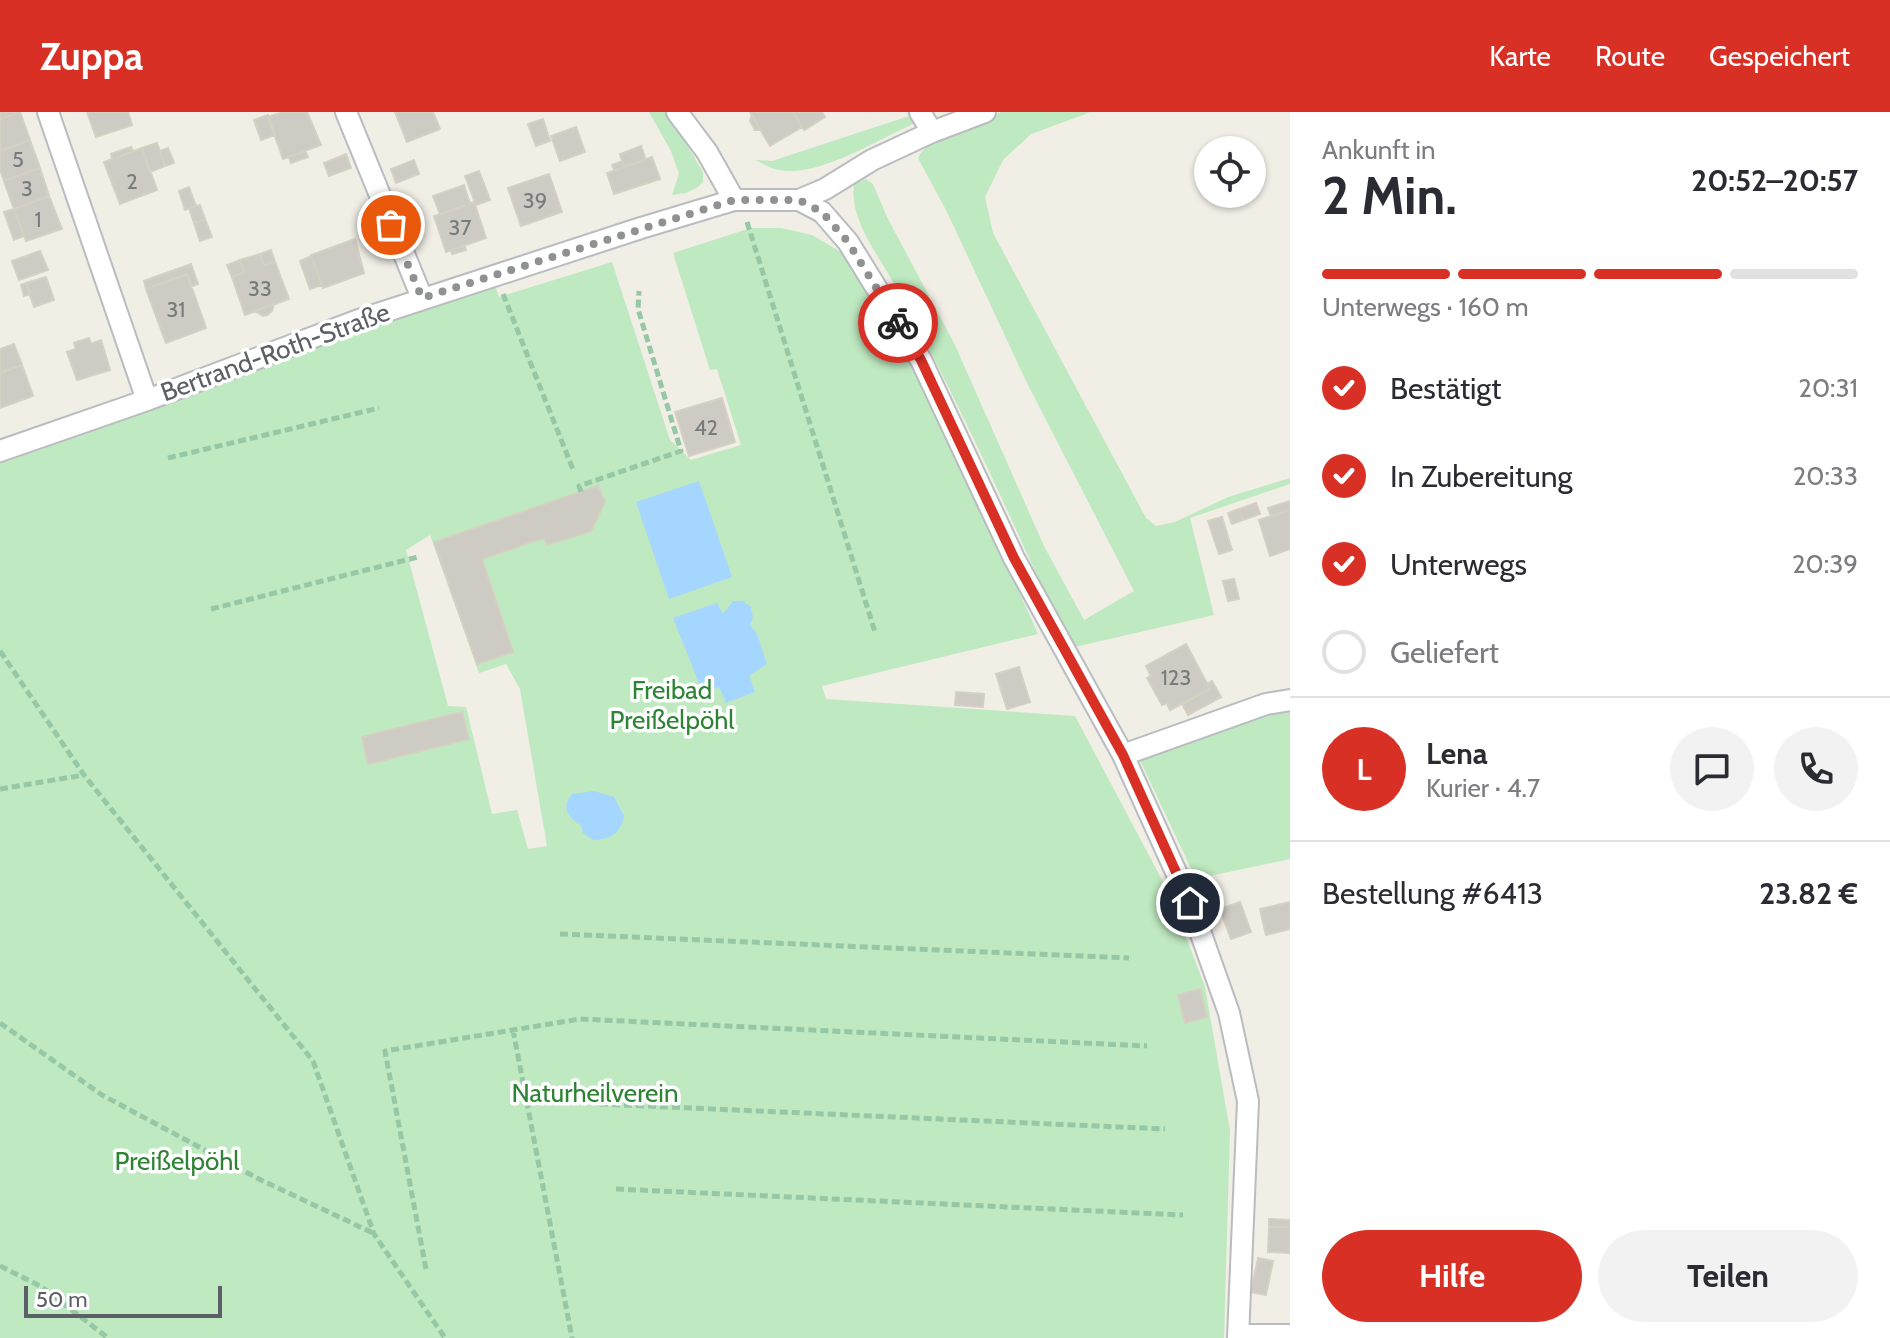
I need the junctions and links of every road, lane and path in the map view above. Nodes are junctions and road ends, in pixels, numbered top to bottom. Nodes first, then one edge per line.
1 (48, 112) edge
2 (346, 112) edge
3 (677, 112) edge
4 (920, 112) edge
5 (985, 112) edge
6 (932, 132) junction
7 (734, 200) junction
8 (799, 200) junction
9 (497, 274) junction
10 (639, 291) dead end
11 (422, 298) junction
12 (147, 400) junction
13 (379, 408) dead end
14 (0, 451) edge
15 (168, 458) dead end
16 (574, 472) dead end
17 (581, 492) dead end
18 (418, 557) dead end
19 (211, 609) dead end
20 (875, 632) dead end
21 (0, 651) edge
22 (1290, 700) edge
23 (1123, 755) junction
24 (84, 775) junction
25 (0, 789) edge
26 (560, 934) dead end
27 (1129, 958) dead end
28 (0, 1023) edge
29 (513, 1030) junction
30 (1147, 1046) dead end
31 (600, 1104) dead end
32 (1165, 1129) dead end
33 (616, 1189) dead end
34 (1183, 1215) dead end
35 (374, 1234) junction
36 (0, 1266) edge
37 (426, 1269) dead end
38 (1290, 1335) edge
39 (1238, 1336) edge
40 (108, 1338) edge
41 (445, 1338) edge
42 (572, 1338) edge

1 - 12 street
2 - 11 street
3 - 7 street
4 - 6 street
5 - 6 street
6 - 8 street
7 - 8 street, Bertrand-Roth-Straße
7 - 9 street, Bertrand-Roth-Straße
7 - 20 path
8 - 23 street
9 - 11 street, Bertrand-Roth-Straße
9 - 16 path
10 - 17 path
11 - 12 street, Bertrand-Roth-Straße
12 - 14 street, Bertrand-Roth-Straße
13 - 15 path
18 - 19 path
21 - 24 path
22 - 23 street
23 - 39 street
24 - 25 path
24 - 35 path
26 - 27 path
28 - 35 path
29 - 30 path
29 - 37 path
29 - 42 path
31 - 32 path
33 - 34 path
35 - 41 path
36 - 40 path
38 - 39 street

